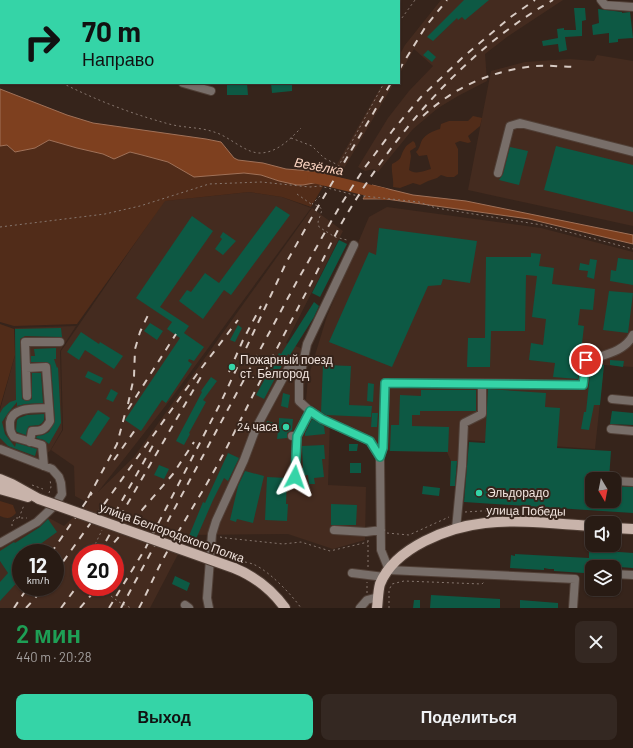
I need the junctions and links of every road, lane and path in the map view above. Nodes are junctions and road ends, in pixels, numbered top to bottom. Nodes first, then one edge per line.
1 (415, 0) edge
2 (603, 2) edge
3 (633, 7) edge
4 (400, 21) edge
5 (64, 84) edge
6 (186, 84) edge
7 (383, 84) edge
8 (211, 91) dead end
9 (301, 128) dead end
10 (291, 137) junction
11 (633, 152) edge
12 (498, 173) dead end
13 (297, 194) dead end
14 (320, 196) dead end
15 (312, 204) junction
16 (0, 227) edge
17 (354, 245) joint
18 (633, 249) edge
19 (633, 335) edge
20 (60, 342) dead end
21 (26, 368) junction
22 (302, 368) junction
23 (482, 383) junction
24 (27, 396) dead end
25 (612, 399) dead end
26 (633, 401) edge
27 (49, 408) junction
28 (310, 411) junction
29 (611, 429) dead end
30 (633, 431) edge
31 (30, 442) junction
32 (0, 449) edge
33 (380, 457) junction
34 (44, 466) junction
35 (295, 477) dead end
36 (0, 479) edge
37 (621, 481) edge
38 (633, 482) edge
39 (0, 489) edge
40 (39, 499) junction
41 (24, 505) dead end
42 (458, 513) junction
43 (19, 518) dead end
44 (471, 525) junction
45 (585, 526) edge
46 (621, 528) edge
47 (456, 529) junction
48 (633, 529) edge
49 (334, 530) dead end
50 (381, 530) junction
51 (212, 534) junction
52 (368, 542) dead end
53 (0, 543) edge
54 (235, 564) junction
55 (352, 573) dead end
56 (387, 573) junction
57 (621, 574) edge
58 (633, 575) edge
59 (486, 580) dead end
60 (111, 596) edge
61 (378, 603) edge
62 (131, 608) edge
63 (209, 608) edge
64 (285, 608) edge
65 (301, 608) edge
66 (360, 608) edge
67 (389, 608) edge
68 (573, 608) edge

1 - 4 path
2 - 3 street
5 - 10 path
6 - 8 street
7 - 10 path
9 - 10 path
11 - 12 street
13 - 15 path
14 - 15 path
15 - 17 path
16 - 18 path
17 - 22 street
19 - 23 street
20 - 21 street
21 - 24 street
21 - 27 street
22 - 28 street
22 - 51 street
23 - 33 street
23 - 42 street
25 - 26 street
27 - 31 street
27 - 31 street
28 - 33 street
28 - 35 street
29 - 30 street
31 - 34 street
32 - 34 street
33 - 50 street
34 - 53 street
36 - 40 main road, улица Белгородского Полка
37 - 38 street
39 - 40 main road, улица Белгородского Полка
40 - 54 main road, улица Белгородского Полка, bridge
41 - 43 path
42 - 44 street
42 - 47 street
44 - 45 main road, улица Победы
44 - 47 main road, улица Победы
46 - 48 main road
47 - 56 main road, улица Победы
49 - 50 street
50 - 56 street
51 - 52 path
51 - 63 street
54 - 64 main road, улица Белгородского Полка
54 - 65 path
55 - 56 street
56 - 61 main road
56 - 68 street
57 - 58 street
59 - 67 path
60 - 62 path
61 - 66 street

